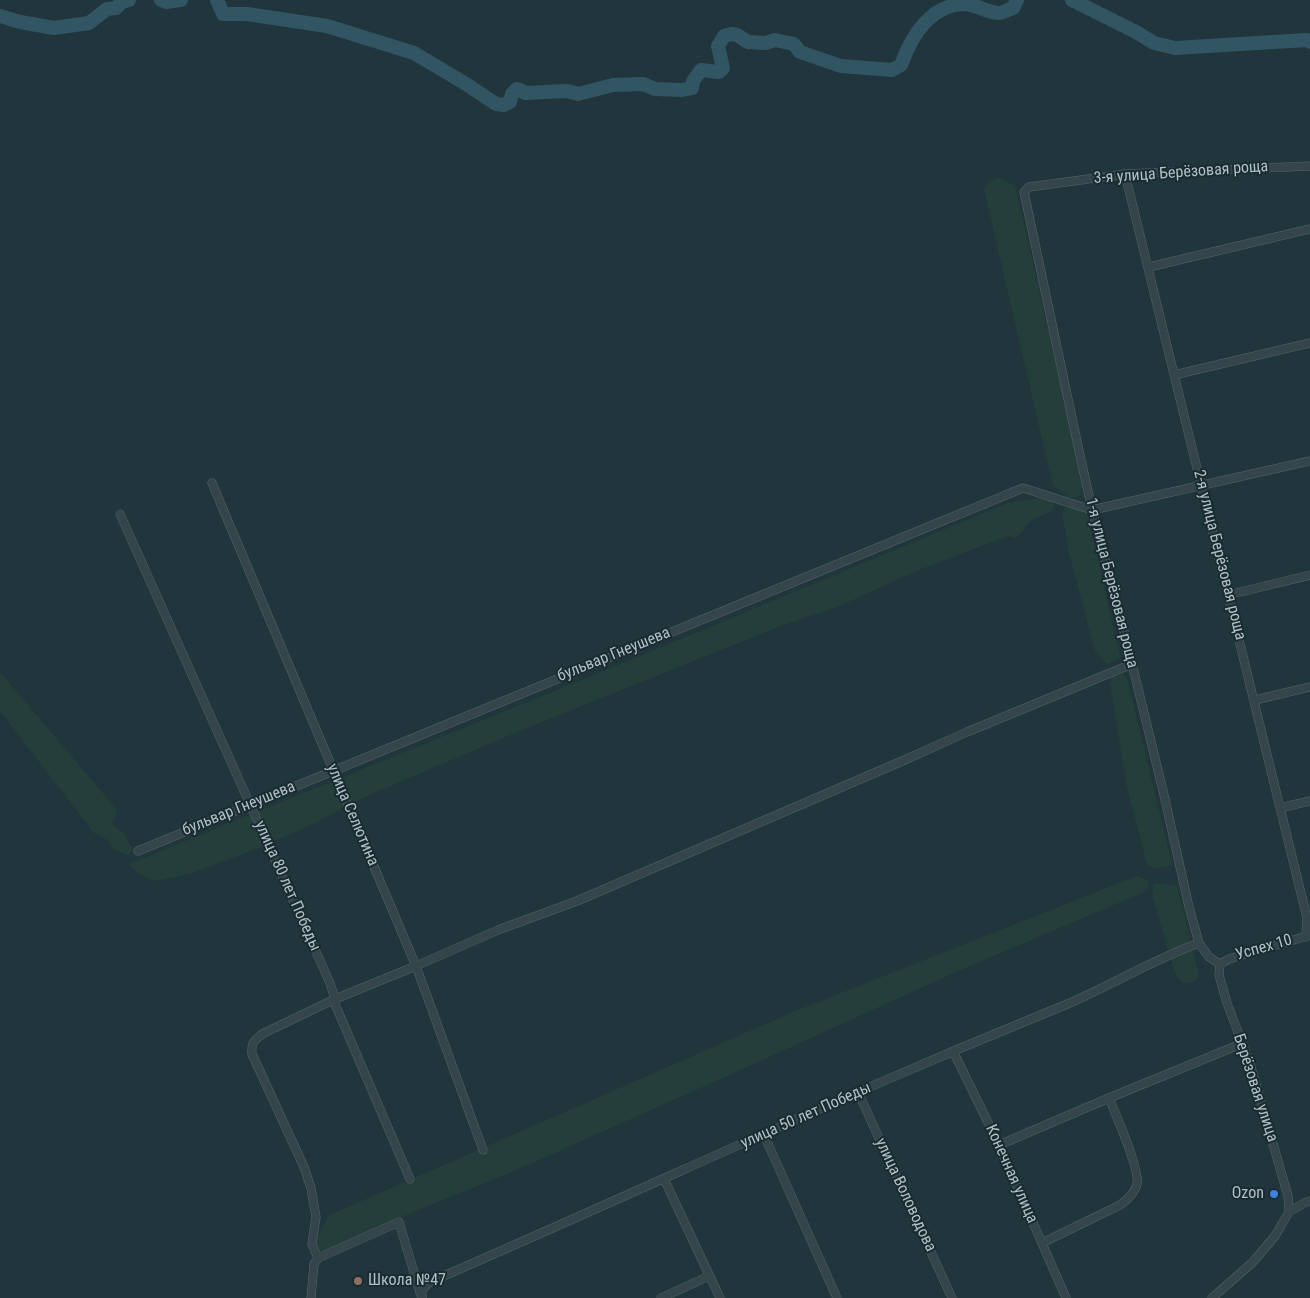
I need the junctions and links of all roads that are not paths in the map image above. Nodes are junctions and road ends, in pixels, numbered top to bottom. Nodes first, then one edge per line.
1 (1310, 166) edge
2 (1125, 174) junction
3 (1024, 192) joint
4 (1310, 229) edge
5 (1149, 267) junction
6 (1310, 343) edge
7 (1174, 375) junction
8 (1310, 461) edge
9 (212, 483) dead end
10 (1202, 484) junction
11 (1092, 510) junction
12 (120, 514) dead end
13 (1310, 575) edge
14 (1228, 595) junction
15 (1132, 664) junction
16 (1310, 687) edge
17 (1255, 700) junction
18 (333, 771) junction
19 (1310, 800) edge
20 (250, 805) junction
21 (1280, 808) junction
22 (138, 851) dead end
23 (1308, 936) edge
24 (1199, 943) junction
25 (1220, 964) junction
26 (416, 966) junction
27 (336, 999) junction
28 (1241, 1044) junction
29 (953, 1051) junction
30 (858, 1092) junction
31 (1109, 1098) junction
32 (764, 1134) junction
33 (999, 1146) junction
34 (483, 1150) dead end
35 (410, 1179) dead end
36 (664, 1179) junction
37 (1310, 1201) edge
38 (1289, 1212) junction
39 (1042, 1243) junction
40 (318, 1258) junction
41 (710, 1276) junction
42 (311, 1298) edge
43 (422, 1298) edge
44 (661, 1298) edge
45 (720, 1298) edge
46 (837, 1298) edge
47 (952, 1298) edge
48 (1066, 1298) edge
49 (1212, 1298) edge

1 - 2 street, 3-я улица Берёзовая роща
2 - 3 street, 3-я улица Берёзовая роща
2 - 5 street, 2-я улица Берёзовая роща
3 - 11 street, 1-я улица Берёзовая роща
4 - 5 street
5 - 7 street, 2-я улица Берёзовая роща
6 - 7 street
7 - 10 street, 2-я улица Берёзовая роща
8 - 10 street
9 - 18 street, улица Селютина
10 - 11 street
10 - 14 street, 2-я улица Берёзовая роща
11 - 15 street, 1-я улица Берёзовая роща
11 - 18 street, бульвар Гнеушева
12 - 20 street, улица 80 лет Победы
13 - 14 street
14 - 17 street, 2-я улица Берёзовая роща
15 - 24 street, 1-я улица Берёзовая роща
15 - 26 street
16 - 17 street
17 - 21 street, 2-я улица Берёзовая роща
18 - 20 street, бульвар Гнеушева
18 - 26 street, улица Селютина
19 - 21 street
20 - 22 street, бульвар Гнеушева
20 - 27 street, улица 80 лет Победы
21 - 23 street, 2-я улица Берёзовая роща
23 - 25 street, Успех 10
24 - 25 street, 1-я улица Берёзовая роща
24 - 29 street, улица 50 лет Победы
25 - 28 street, Берёзовая улица
26 - 27 street
26 - 34 street, улица Селютина
27 - 35 street, улица 80 лет Победы
27 - 40 street
28 - 31 street
28 - 38 street, Берёзовая улица
29 - 30 street, улица 50 лет Победы
29 - 33 street, Конечная улица
30 - 32 street, улица 50 лет Победы
30 - 47 street, улица Воловодова
31 - 33 street
31 - 39 street
32 - 36 street, улица 50 лет Победы
32 - 46 street
33 - 39 street, Конечная улица
36 - 41 street
36 - 43 street, улица 50 лет Победы
37 - 38 street
38 - 49 street
39 - 48 street, Конечная улица
40 - 42 street
40 - 43 street, улица 50 лет Победы
41 - 44 street
41 - 45 street

